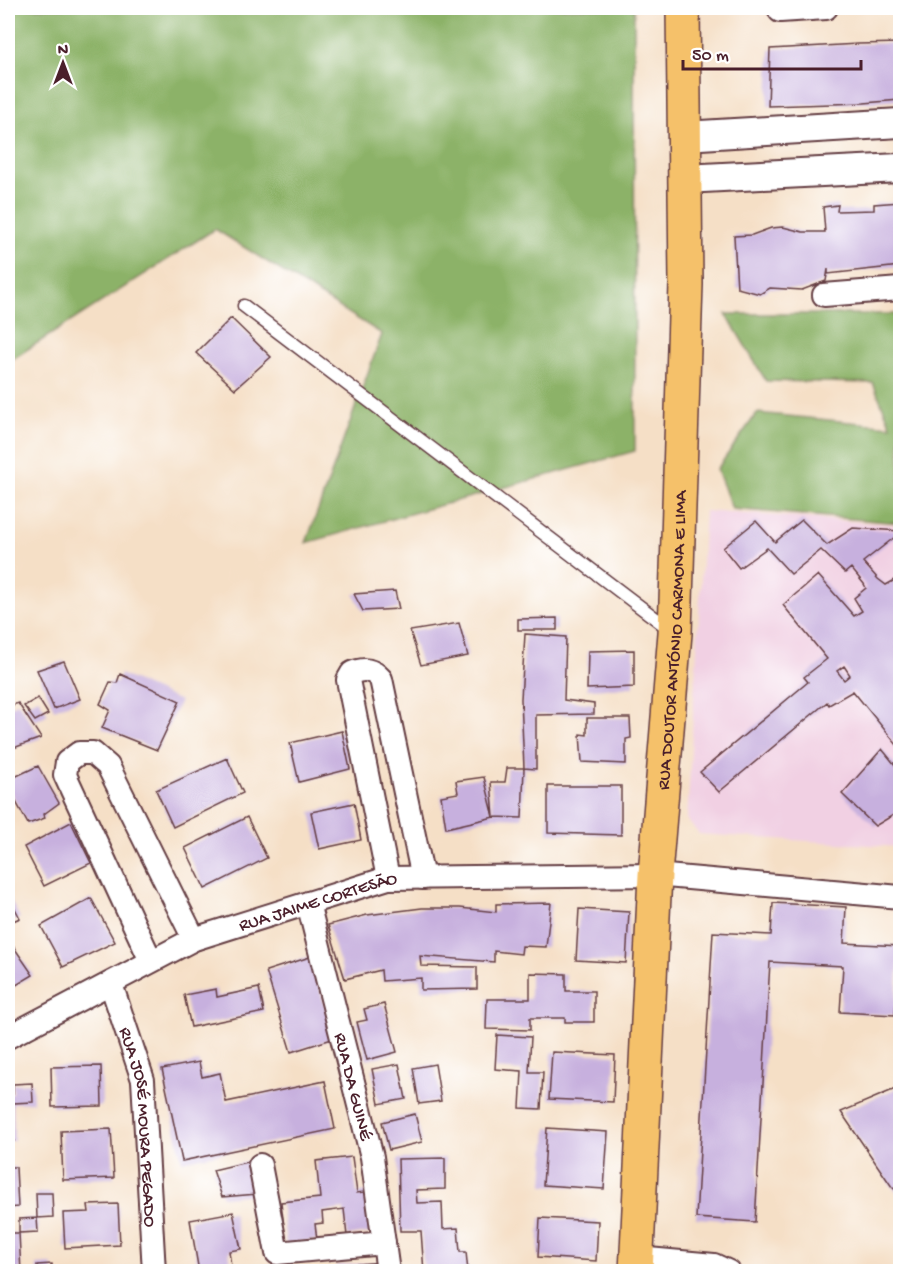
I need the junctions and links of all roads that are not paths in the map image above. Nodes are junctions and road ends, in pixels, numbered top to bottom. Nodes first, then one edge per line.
1 (683, 8) edge
2 (826, 8) edge
3 (780, 11) dead end
4 (900, 123) edge
5 (684, 136) junction
6 (900, 168) edge
7 (684, 179) junction
8 (900, 289) edge
9 (824, 295) dead end
10 (244, 306) dead end
11 (675, 633) junction
12 (655, 875) junction
13 (388, 878) junction
14 (423, 878) junction
15 (900, 897) edge
16 (308, 903) junction
17 (194, 939) junction
18 (151, 961) junction
19 (111, 984) junction
20 (8, 1037) edge
21 (260, 1165) dead end
22 (384, 1243) junction
23 (636, 1265) edge
24 (154, 1272) edge
25 (388, 1272) edge
26 (729, 1272) edge

1 - 5 main road, RUA DOUTOR ANTÓNIO CARMONA E LIMA
2 - 3 street
4 - 5 street
5 - 7 main road, RUA DOUTOR ANTÓNIO CARMONA E LIMA
6 - 7 street
7 - 11 main road, RUA DOUTOR ANTÓNIO CARMONA E LIMA
8 - 9 street
10 - 11 lane
11 - 12 main road, RUA DOUTOR ANTÓNIO CARMONA E LIMA
12 - 14 street, RUA JAIME CORTESÃO
12 - 15 street, RUA JAIME CORTESÃO
12 - 23 main road, RUA DOUTOR ANTÓNIO CARMONA E LIMA
13 - 14 street, RUA JAIME CORTESÃO
13 - 14 street
13 - 16 street, RUA JAIME CORTESÃO
16 - 17 street, RUA JAIME CORTESÃO
16 - 22 street, RUA DA GUINÉ
17 - 18 street, RUA JAIME CORTESÃO
17 - 18 street
18 - 19 street, RUA JAIME CORTESÃO
19 - 20 street, RUA JAIME CORTESÃO
19 - 24 street, RUA JOSÉ MOURA PEGADO
21 - 22 street
22 - 25 street, RUA DA GUINÉ
23 - 26 street

